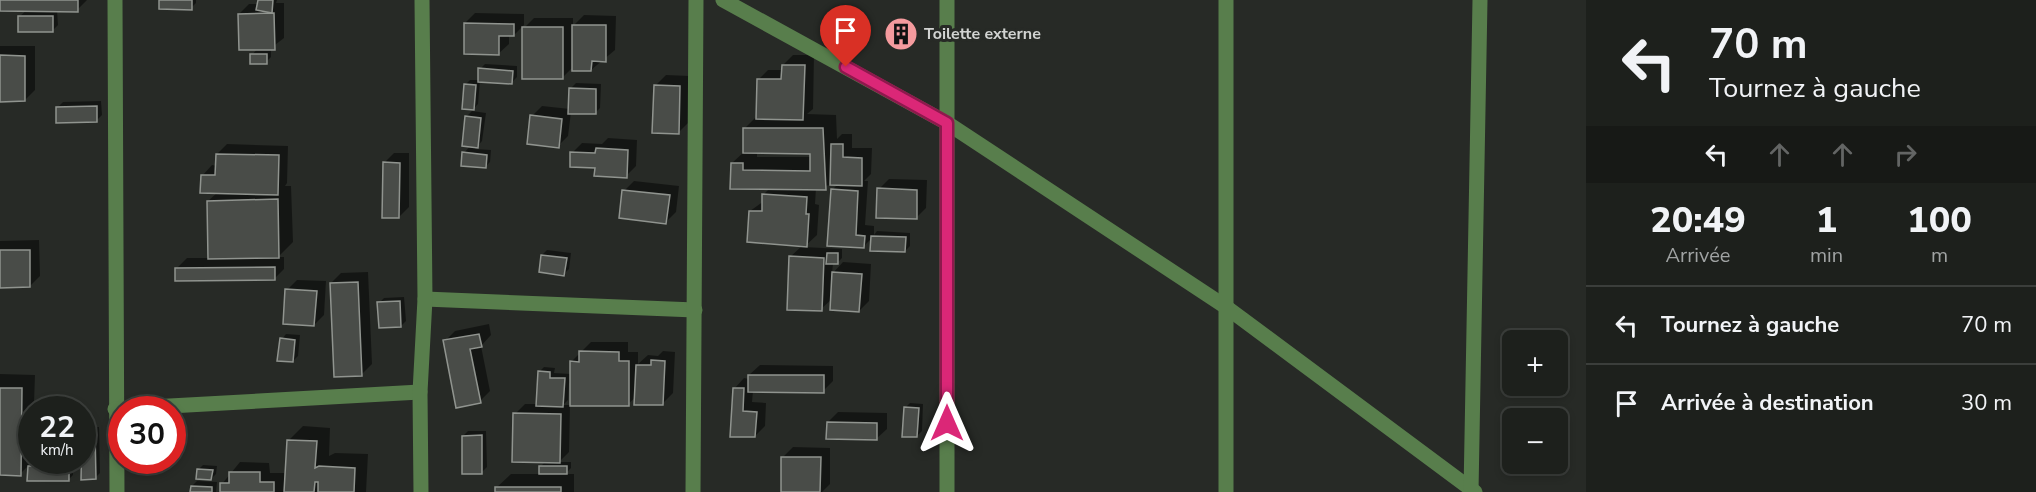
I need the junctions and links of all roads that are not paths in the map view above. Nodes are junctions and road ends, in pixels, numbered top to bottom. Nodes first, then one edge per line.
1 (115, 0) edge
2 (422, 0) edge
3 (696, 0) edge
4 (723, 0) edge
5 (947, 0) edge
6 (1226, 0) edge
7 (1480, 0) edge
8 (947, 123) junction
9 (425, 299) junction
10 (1226, 307) junction
11 (694, 310) junction
12 (420, 392) junction
13 (115, 396) edge
14 (186, 405) edge
15 (117, 474) edge
16 (1473, 491) edge
17 (117, 492) edge
18 (421, 492) edge
19 (693, 492) edge
20 (947, 492) edge
21 (1226, 492) edge

1 - 13 street
2 - 9 street
3 - 11 street
4 - 8 street
5 - 8 street
6 - 10 street
7 - 16 street
8 - 10 street
8 - 20 street
9 - 11 street
9 - 12 street
10 - 16 street
10 - 21 street
11 - 19 street
12 - 14 street
12 - 18 street
15 - 17 street

